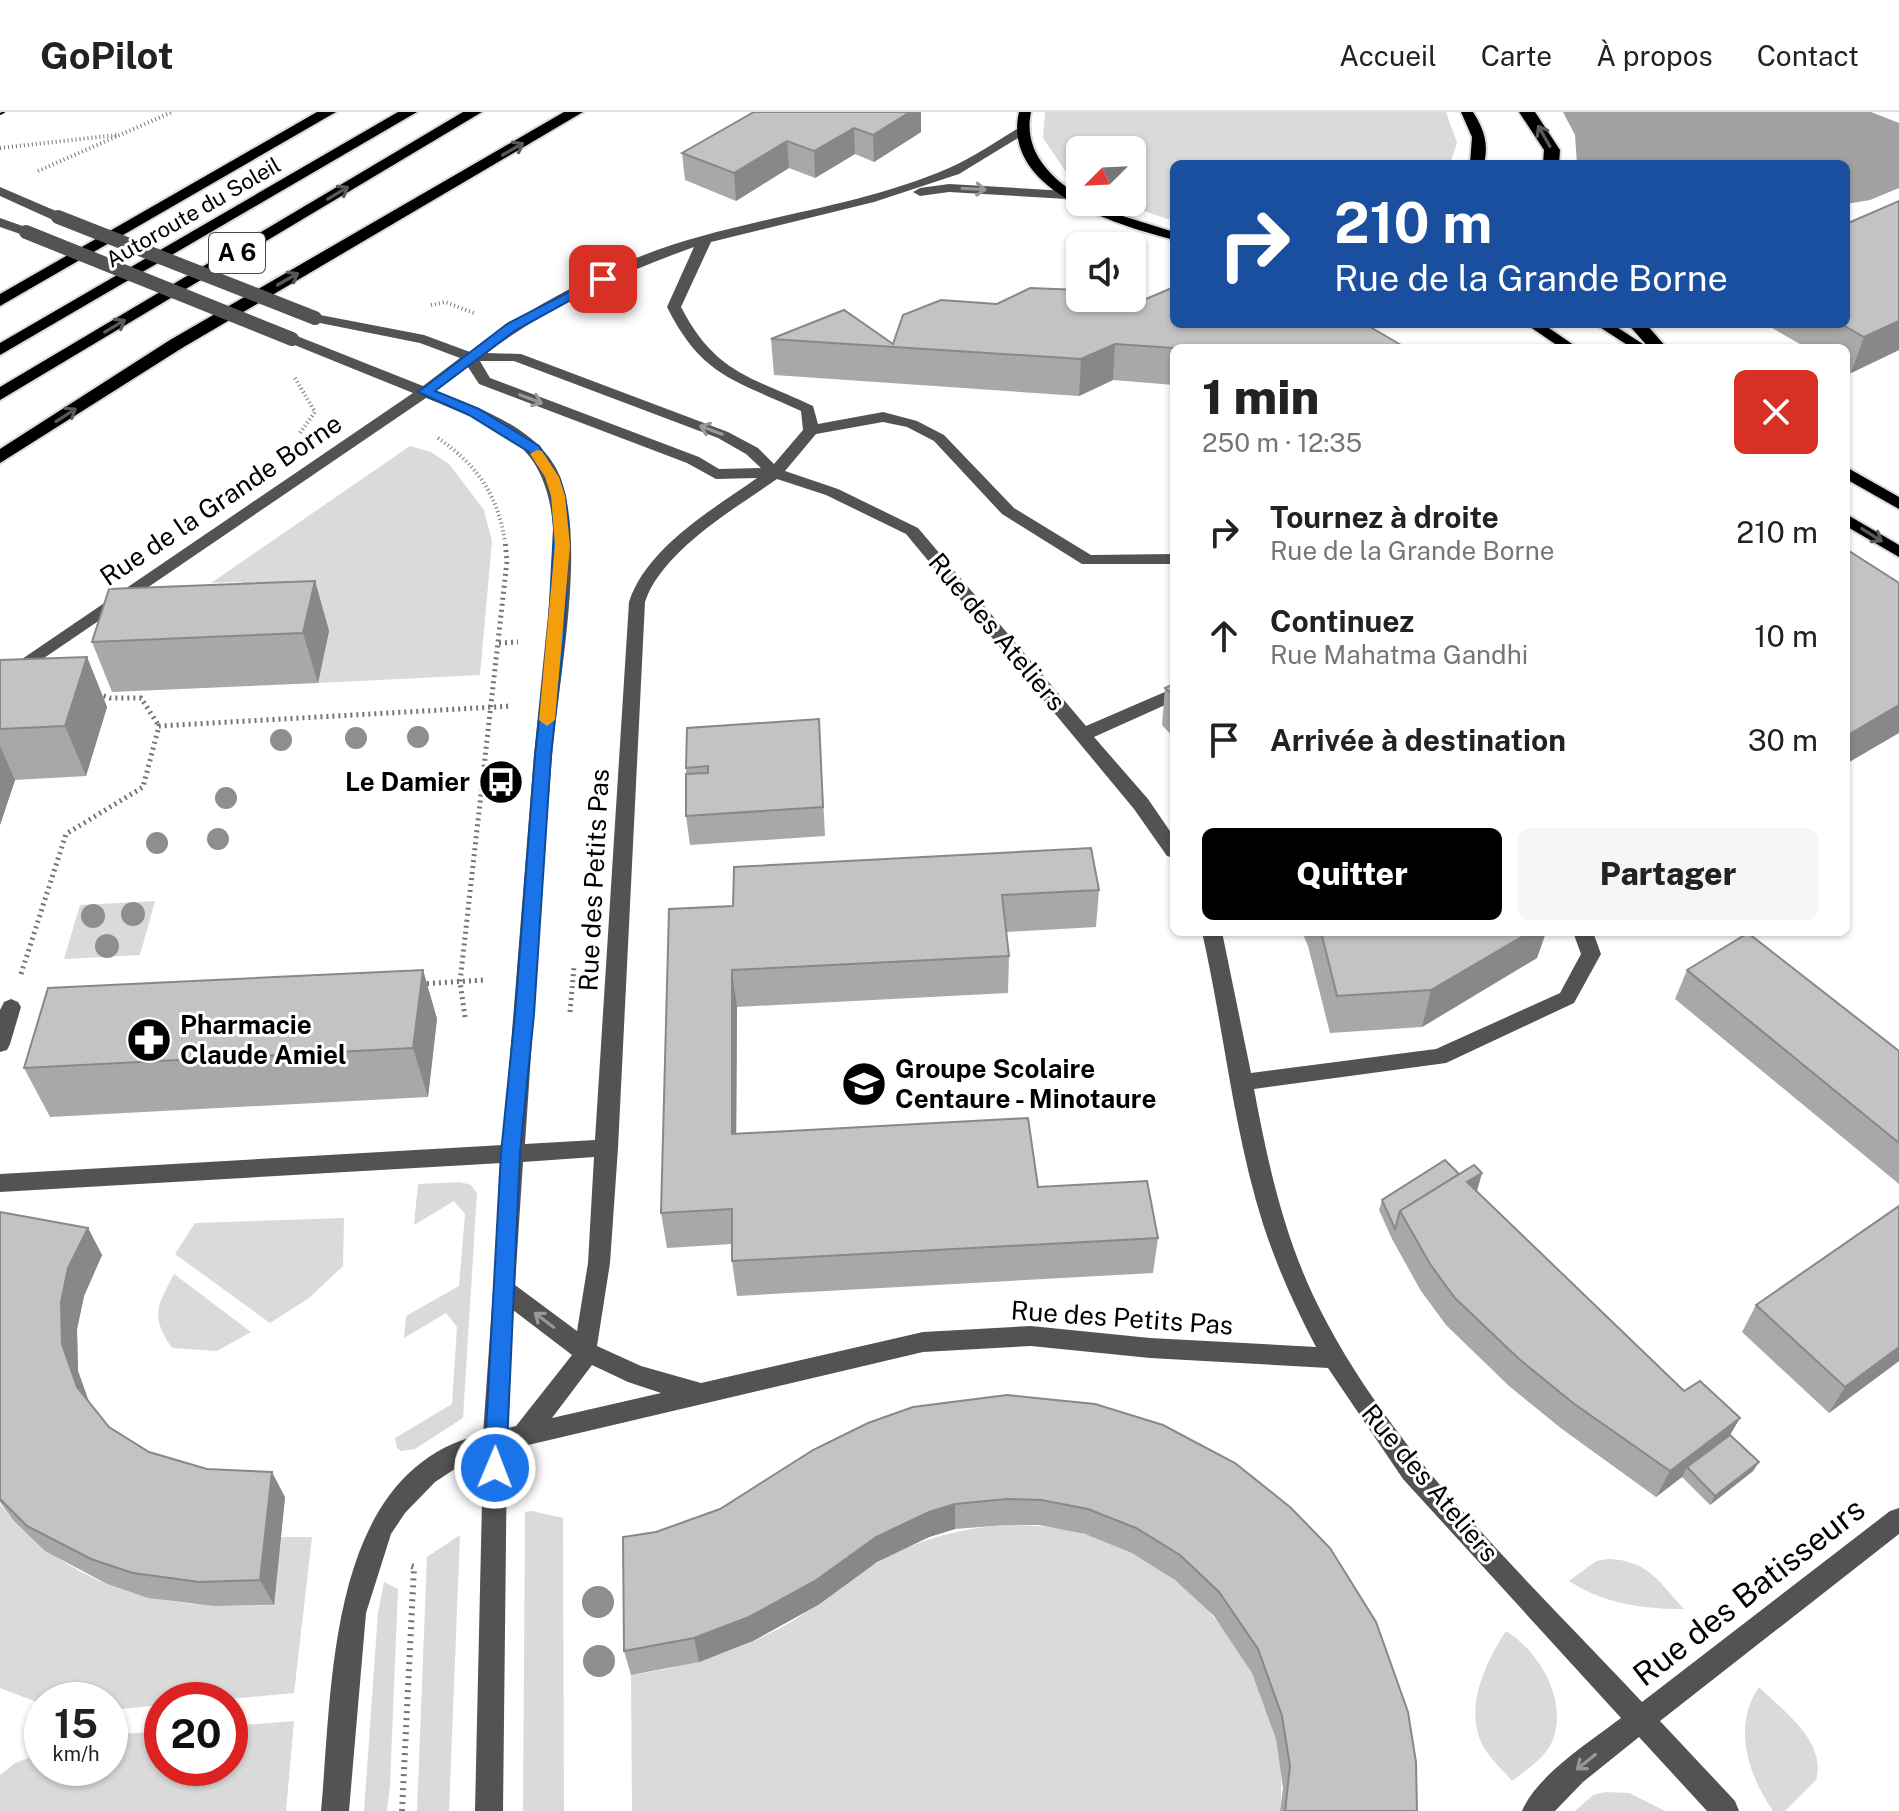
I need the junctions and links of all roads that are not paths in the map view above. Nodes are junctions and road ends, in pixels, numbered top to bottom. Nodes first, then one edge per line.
1 (328, 112) edge
2 (409, 112) edge
3 (474, 112) edge
4 (575, 112) edge
5 (1025, 112) edge
6 (1467, 112) edge
7 (1527, 112) edge
8 (1022, 132) junction
9 (1478, 160) edge
10 (1551, 160) edge
11 (1066, 190) edge
12 (0, 191) edge
13 (1066, 198) edge
14 (869, 199) junction
15 (1108, 216) edge
16 (0, 222) edge
17 (1170, 235) edge
18 (705, 239) junction
19 (0, 301) edge
20 (1539, 328) edge
21 (1609, 328) edge
22 (1640, 328) edge
23 (1565, 344) edge
24 (1635, 344) edge
25 (1654, 344) edge
26 (0, 350) edge
27 (470, 357) junction
28 (425, 392) junction
29 (0, 395) edge
30 (811, 431) junction
31 (0, 457) edge
32 (775, 473) junction
33 (1850, 474) edge
34 (1899, 504) edge
35 (1850, 521) edge
36 (1899, 552) edge
37 (1170, 559) edge
38 (147, 582) junction
39 (164, 591) edge
40 (0, 682) edge
41 (1170, 696) edge
42 (1082, 735) junction
43 (1170, 845) edge
44 (1213, 936) edge
45 (1584, 936) edge
46 (11, 1007) road end
47 (0, 1044) edge
48 (1245, 1082) junction
49 (607, 1148) junction
50 (510, 1153) junction
51 (0, 1183) edge
52 (503, 1289) junction
53 (585, 1351) junction
54 (1334, 1358) junction
55 (706, 1395) junction
56 (525, 1433) junction
57 (495, 1440) junction
58 (1899, 1519) edge
59 (1641, 1718) junction
60 (335, 1811) edge
61 (489, 1811) edge
62 (1536, 1811) edge
63 (1725, 1811) edge

1 - 19 highway
2 - 26 highway, Autoroute du Soleil / A 6
29 -> 3 highway, A 6
31 -> 4 highway
5 - 8 main road
6 - 9 main road
10 -> 7 highway
8 - 11 main road
8 - 14 street
12 - 27 street, bridge
14 -> 13 street
14 - 18 street, Rue de la Grande Borne
15 - 17 main road
16 - 28 street, bridge
18 - 27 street, Rue de la Grande Borne
18 - 30 street
20 - 23 main road
21 - 24 main road
22 - 25 highway
27 - 28 street, Rue de la Grande Borne
32 -> 27 street
27 -> 32 street
28 - 38 street, Rue de la Grande Borne
28 - 50 street
30 - 32 street, Rue des Petits Pas
30 - 37 street
32 - 42 street, Rue des Ateliers
32 - 49 street, Rue des Petits Pas
33 - 34 main road
35 -> 36 main road
38 - 39 street
38 - 40 street, Rue de la Grande Borne
41 - 42 street
42 - 43 street, Rue des Ateliers
44 - 48 street, Rue des Ateliers
45 - 48 street
46 - 47 street
48 - 54 street, Rue des Ateliers
49 - 50 street
49 - 53 street, Rue des Petits Pas
50 - 51 street
50 - 52 street
53 -> 52 street
52 - 57 street
53 - 55 street, Rue des Petits Pas
53 - 56 street, Rue des Petits Pas
54 - 55 street, Rue des Petits Pas
54 - 59 street, Rue des Ateliers
55 - 56 street
56 - 57 street
57 - 60 street
57 - 61 street
58 - 59 street, Rue des Batisseurs
59 -> 62 street, Rue des Batisseurs
59 - 63 street, Rue des Ateliers

